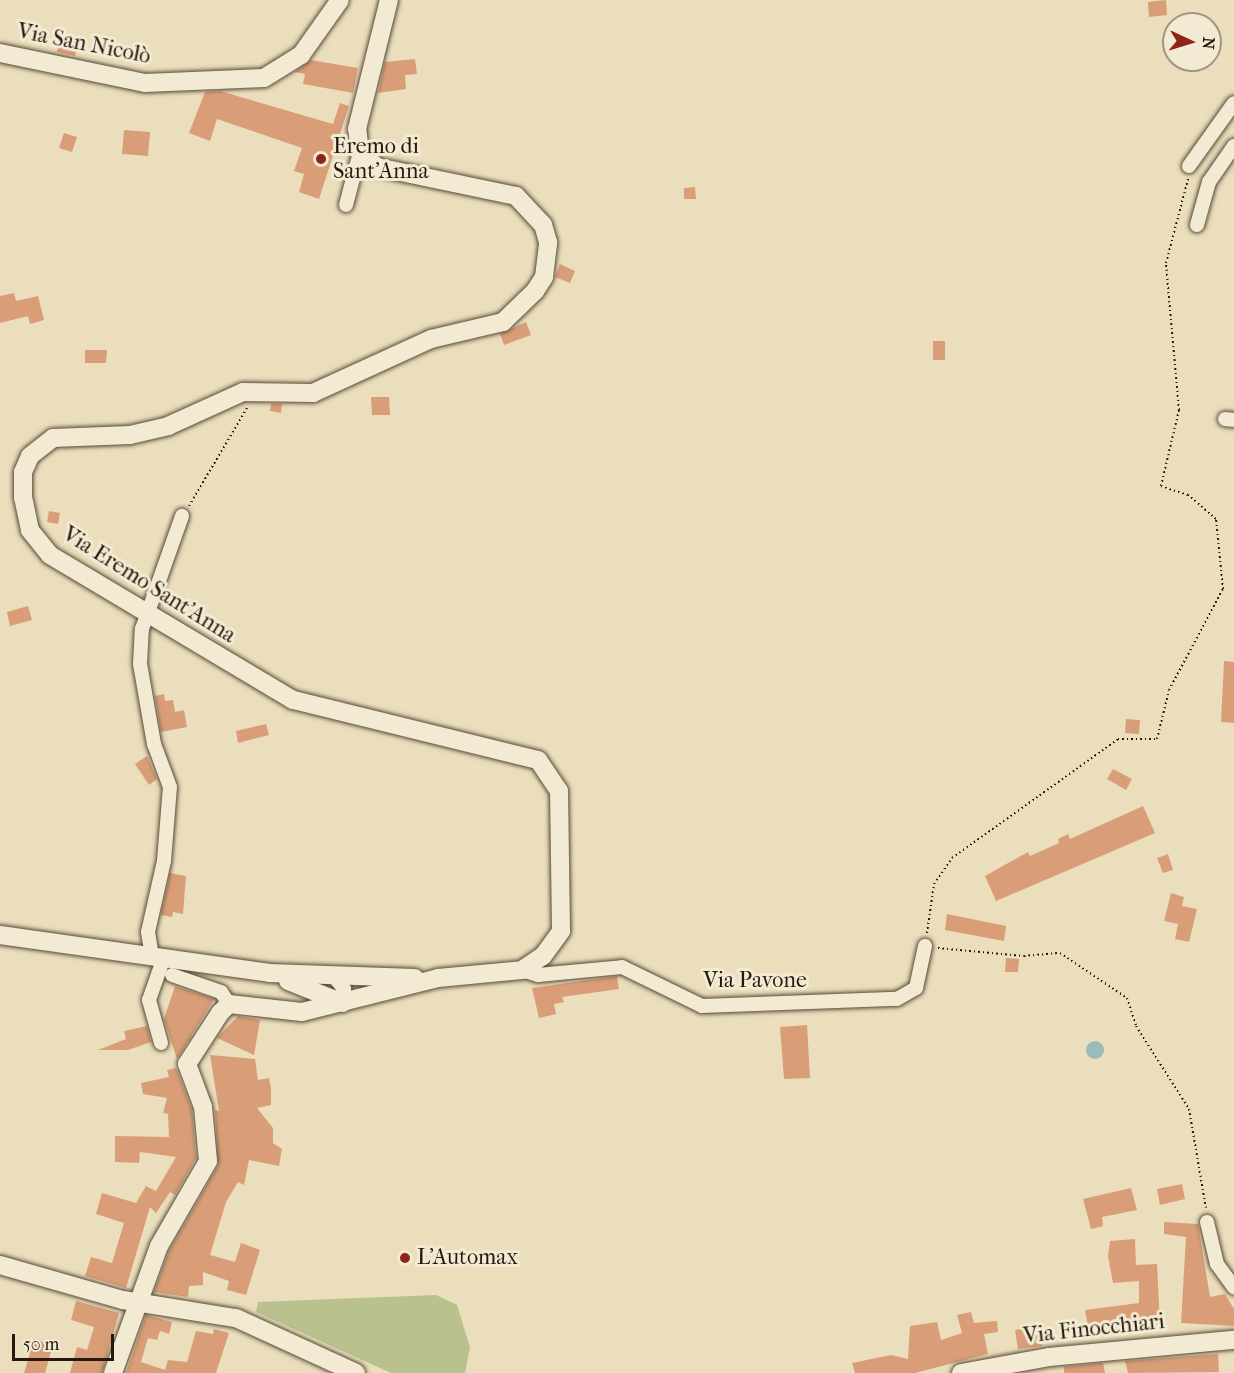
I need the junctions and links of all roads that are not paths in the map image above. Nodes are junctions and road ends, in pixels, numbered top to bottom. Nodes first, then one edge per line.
1 (340, 0) edge
2 (388, 0) edge
3 (0, 52) edge
4 (1234, 103) edge
5 (1234, 146) edge
6 (360, 152) junction
7 (1189, 166) road end
8 (346, 205) dead end
9 (1197, 225) dead end
10 (182, 516) road end
11 (145, 612) junction
12 (0, 935) edge
13 (925, 946) road end
14 (162, 964) junction
15 (522, 970) junction
16 (269, 973) junction
17 (438, 978) junction
18 (336, 979) junction
19 (343, 1003) junction
20 (229, 1004) junction
21 (161, 1043) dead end
22 (1207, 1222) road end
23 (0, 1265) edge
24 (1234, 1287) edge
25 (136, 1303) junction
26 (1234, 1340) edge
27 (1016, 1367) edge
28 (113, 1373) edge
29 (356, 1373) edge
30 (961, 1373) edge

1 - 3 street, Via San Nicolò
2 - 6 street
4 - 7 street
5 - 9 street
6 - 8 street
6 - 11 street, Via Eremo Sant'Anna
10 - 11 street
11 - 14 street
11 - 15 street, Via Eremo Sant'Anna
12 - 14 street
13 - 15 street, Via Pavone
14 - 16 street
14 - 20 street
14 - 21 street
15 - 17 street
16 - 18 street
16 - 19 street
17 - 18 street
17 - 19 street
18 - 19 street
19 - 20 street
20 - 25 street
22 - 24 street
23 - 25 street
25 - 28 street
25 - 29 street
26 - 27 street, Via Finocchiari
27 - 30 street, Via Finocchiari

